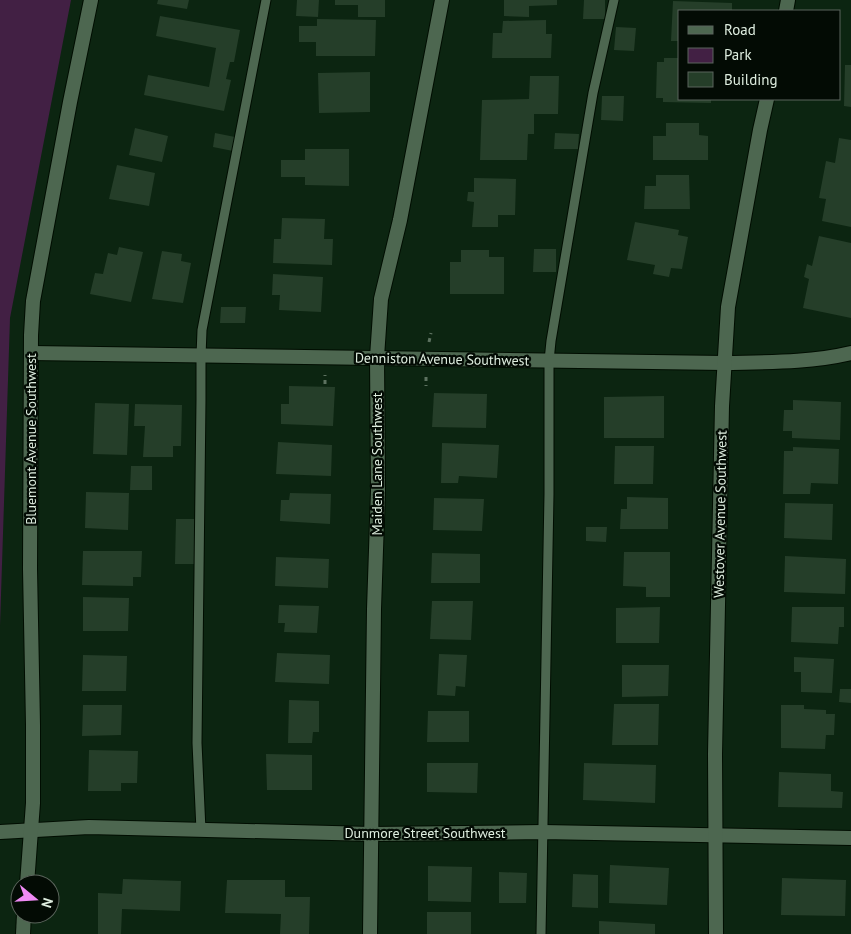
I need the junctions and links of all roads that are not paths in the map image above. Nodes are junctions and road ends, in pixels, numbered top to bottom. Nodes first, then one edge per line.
1 (91, 0) edge
2 (266, 0) edge
3 (442, 0) edge
4 (614, 0) edge
5 (767, 100) edge
6 (31, 353) junction
7 (851, 353) edge
8 (201, 356) junction
9 (377, 357) junction
10 (549, 361) junction
11 (724, 363) junction
12 (31, 830) junction
13 (201, 830) junction
14 (0, 832) edge
15 (543, 832) junction
16 (371, 834) junction
17 (715, 836) junction
18 (851, 838) edge
19 (28, 874) edge
20 (370, 934) edge
21 (541, 934) edge
22 (716, 934) edge

1 - 6 street, Bluemont Avenue Southwest
2 - 8 lane
3 - 9 street, Maiden Lane Southwest
4 - 10 lane
5 - 11 street, Westover Avenue Southwest
6 - 8 street, Denniston Avenue Southwest
6 - 12 street, Bluemont Avenue Southwest
7 - 11 street, Denniston Avenue Southwest
8 - 9 street, Denniston Avenue Southwest
8 - 13 lane
9 - 10 street, Denniston Avenue Southwest
9 - 16 street, Maiden Lane Southwest
10 - 11 street, Denniston Avenue Southwest
10 - 15 lane
11 - 17 street, Westover Avenue Southwest
12 - 13 street, Dunmore Street Southwest
12 - 14 street, Dunmore Street Southwest
12 - 19 street, Bluemont Avenue Southwest
13 - 16 street, Dunmore Street Southwest
15 - 16 street, Dunmore Street Southwest
15 - 17 street, Dunmore Street Southwest
15 - 21 lane
16 - 20 street, Maiden Lane Southwest
17 - 18 street, Dunmore Street Southwest
17 - 22 street, Westover Avenue Southwest

